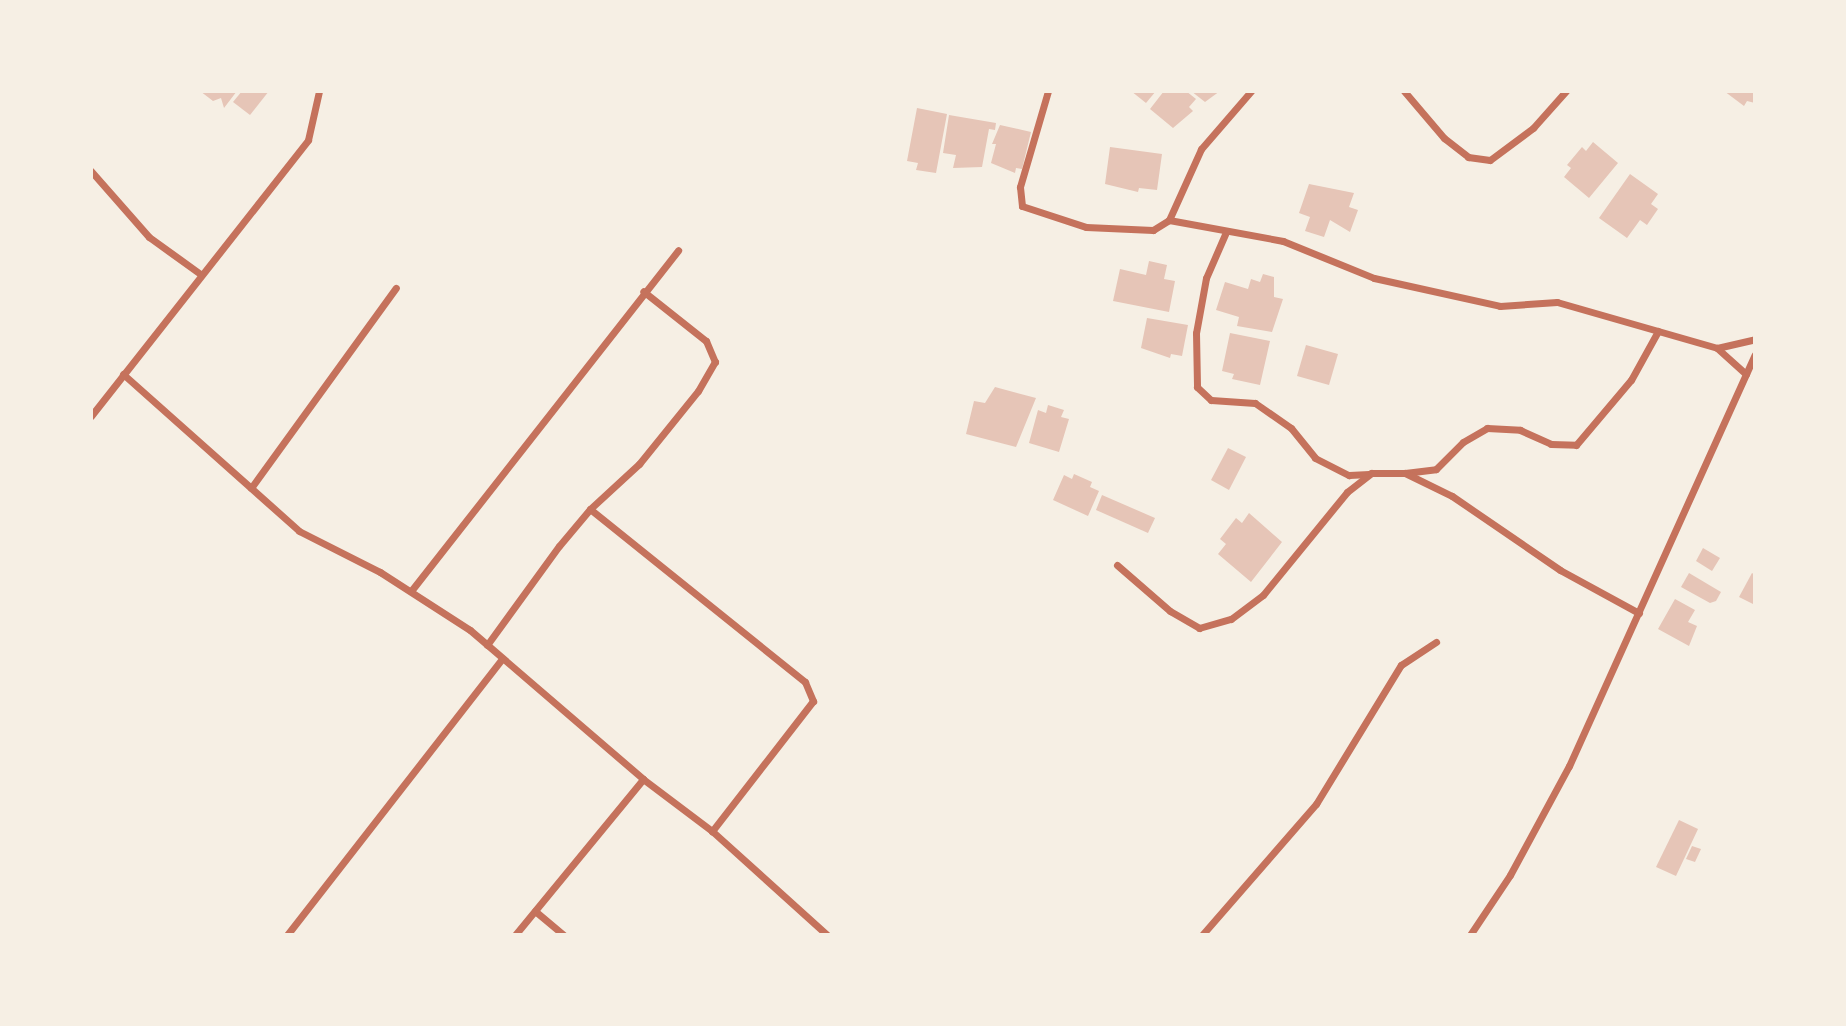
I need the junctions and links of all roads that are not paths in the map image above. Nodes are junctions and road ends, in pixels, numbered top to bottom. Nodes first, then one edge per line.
1 (319, 91) edge
2 (1048, 91) edge
3 (1251, 91) edge
4 (1404, 91) edge
5 (1566, 91) edge
6 (91, 170) edge
7 (1169, 220) junction
8 (1226, 232) junction
9 (678, 250) dead end
10 (200, 273) junction
11 (396, 288) dead end
12 (643, 291) junction
13 (1658, 331) junction
14 (1755, 340) edge
15 (1717, 348) junction
16 (1755, 355) edge
17 (123, 374) junction
18 (1746, 374) junction
19 (91, 400) edge
20 (99, 406) junction
21 (91, 416) edge
22 (1371, 473) junction
23 (1405, 473) junction
24 (251, 488) junction
25 (590, 509) junction
26 (1117, 565) dead end
27 (411, 591) junction
28 (1639, 612) junction
29 (1436, 642) dead end
30 (487, 645) junction
31 (502, 660) junction
32 (643, 779) junction
33 (712, 831) junction
34 (535, 911) junction
35 (287, 935) edge
36 (515, 935) edge
37 (564, 935) edge
38 (827, 935) edge
39 (1202, 935) edge
40 (1470, 935) edge

1 - 10 street
2 - 7 street
3 - 7 street
4 - 5 street
6 - 10 street
7 - 8 street
8 - 13 street
8 - 22 street
9 - 12 street
10 - 17 street
11 - 24 street
12 - 25 street
12 - 27 street
13 - 15 street
13 - 23 street
14 - 15 street
15 - 18 street
16 - 18 street
17 - 20 street
17 - 24 street
18 - 28 street
19 - 20 street
20 - 21 street
22 - 23 street
22 - 26 street
23 - 28 street
24 - 27 street
25 - 30 street
25 - 33 street
27 - 30 street
28 - 40 street
29 - 39 street
30 - 31 street
31 - 32 street
31 - 35 street
32 - 33 street
32 - 34 street
33 - 38 street
34 - 36 street
34 - 37 street

